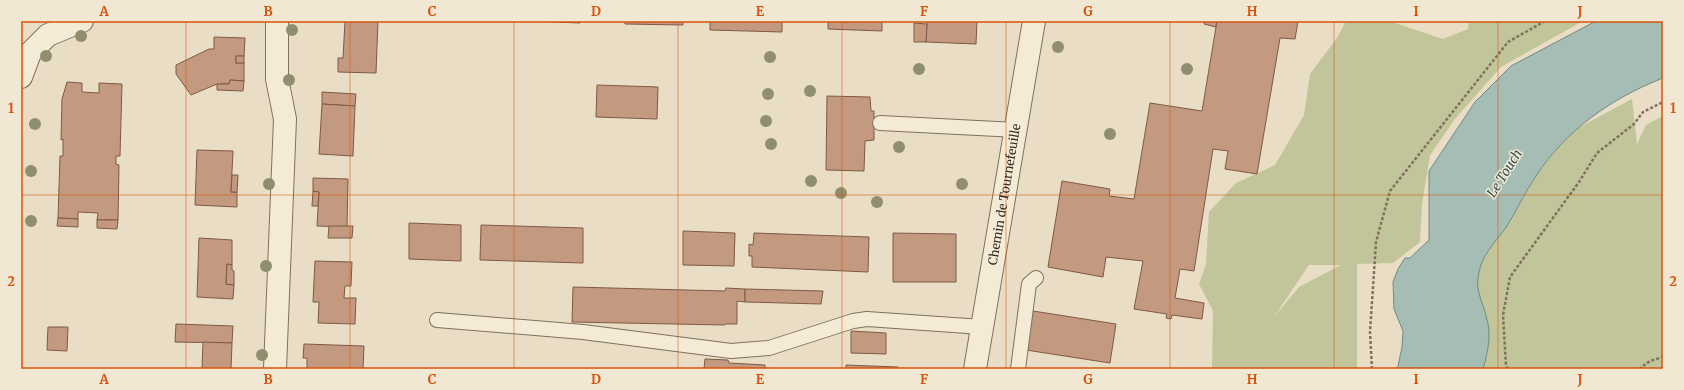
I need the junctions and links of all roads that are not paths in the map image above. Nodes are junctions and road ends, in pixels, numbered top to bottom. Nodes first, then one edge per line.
1 (82, 21) edge
2 (277, 21) edge
3 (1034, 21) edge
4 (21, 77) edge
5 (880, 123) dead end
6 (1017, 130) junction
7 (1036, 278) dead end
8 (438, 320) dead end
9 (982, 327) junction
10 (275, 369) edge
11 (975, 369) edge
12 (1018, 369) edge

1 - 4 street
2 - 10 street
3 - 6 street, Chemin de Tournefeuille
5 - 6 lane
6 - 9 street, Chemin de Tournefeuille
7 - 12 lane
8 - 9 lane
9 - 11 street, Chemin de Tournefeuille

